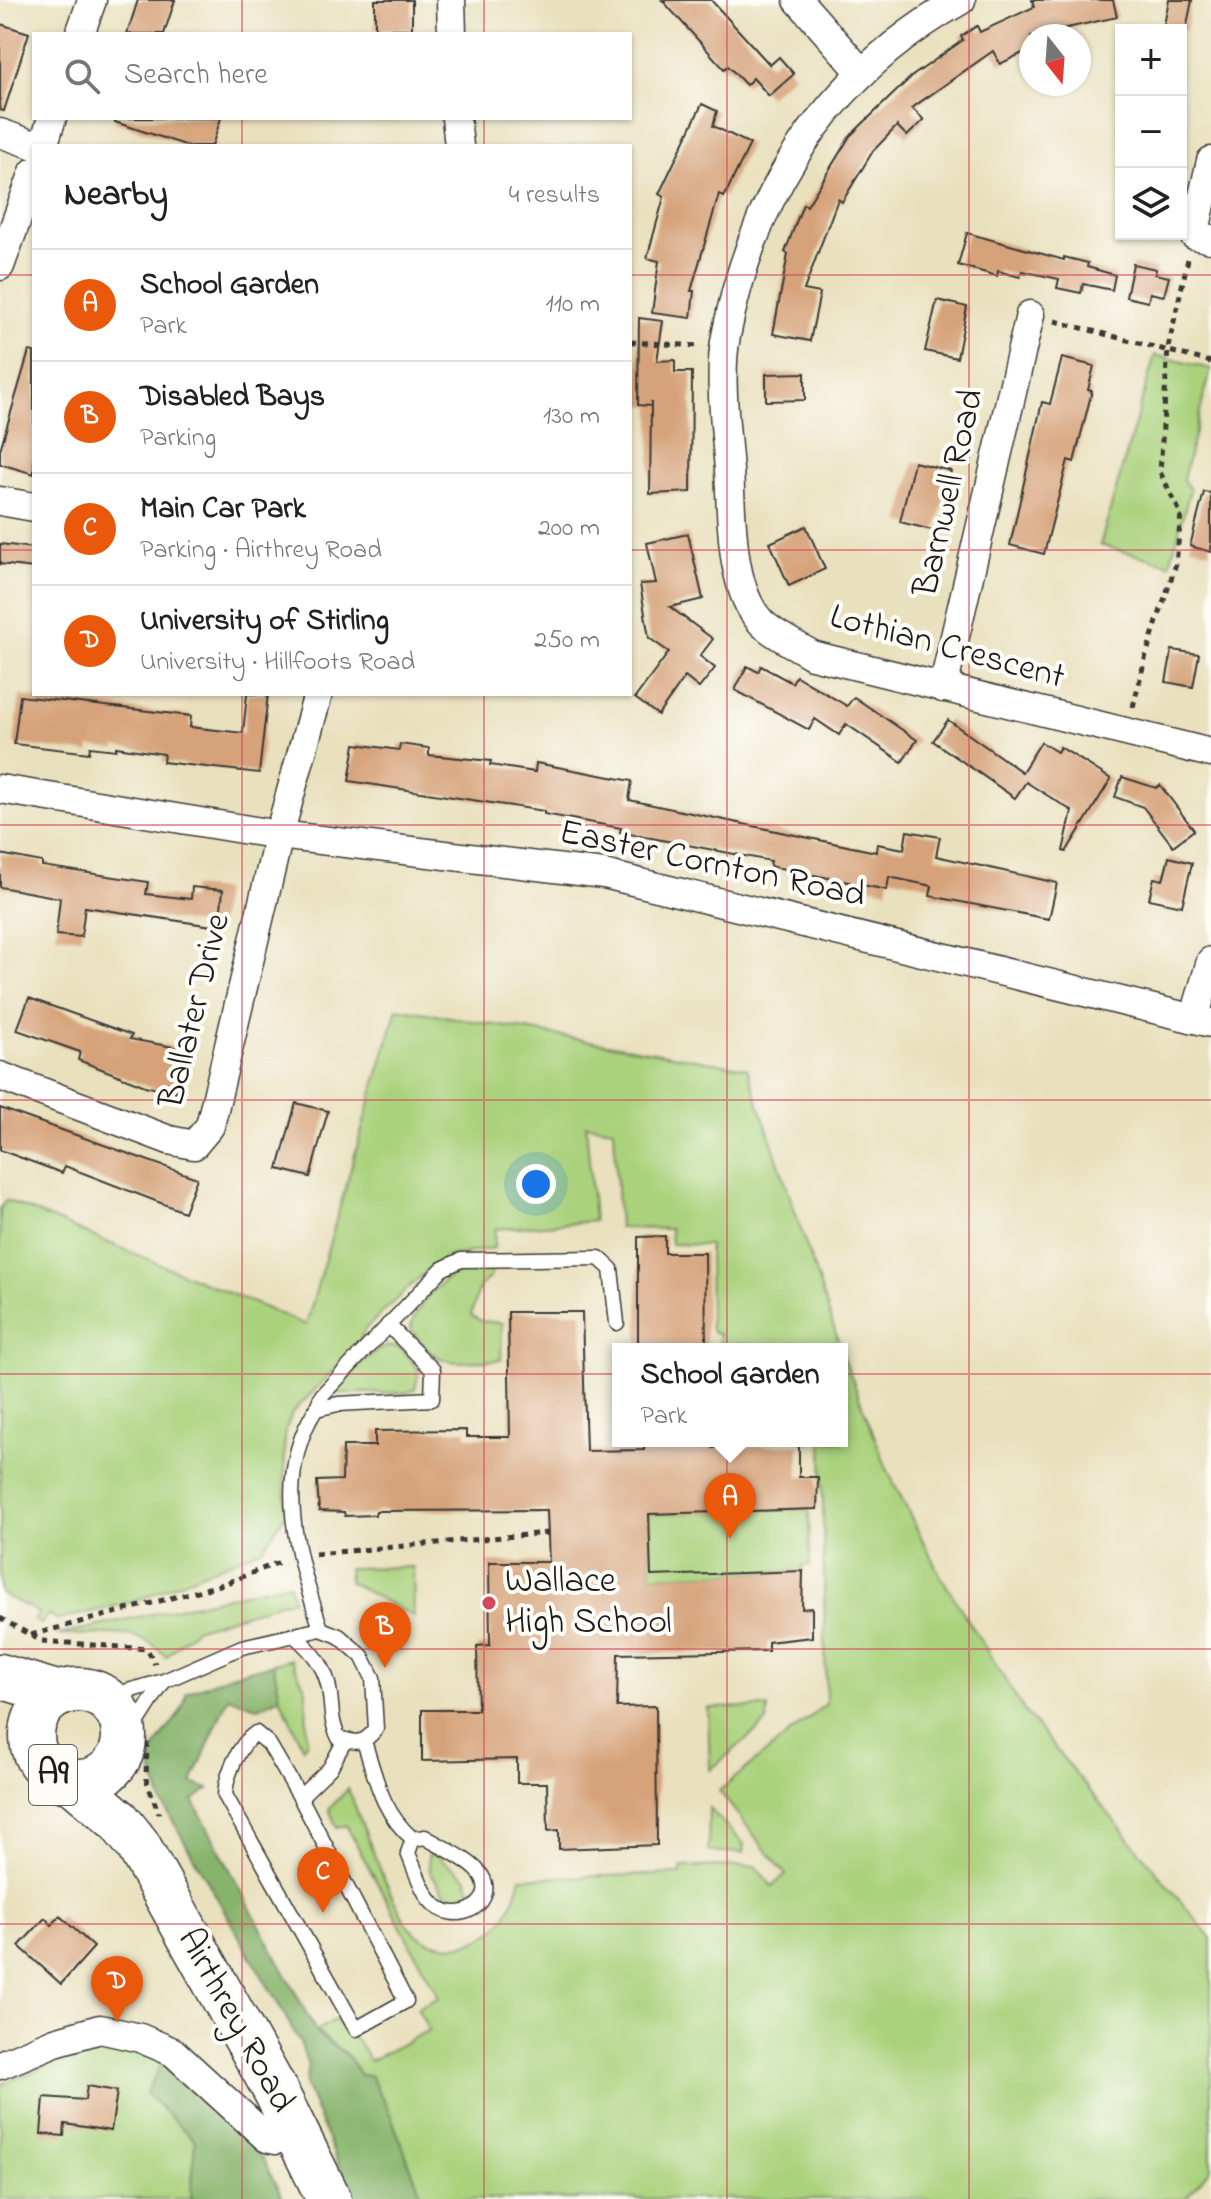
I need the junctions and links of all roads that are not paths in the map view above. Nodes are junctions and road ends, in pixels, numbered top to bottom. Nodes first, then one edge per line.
1 (92, 0) edge
2 (451, 0) edge
3 (798, 0) edge
4 (961, 0) edge
5 (81, 32) edge
6 (452, 32) edge
7 (862, 73) junction
8 (51, 120) edge
9 (456, 120) edge
10 (0, 133) edge
11 (34, 144) edge
12 (41, 144) edge
13 (459, 144) edge
14 (1211, 161) edge
15 (32, 178) edge
16 (1202, 237) edge
17 (0, 266) edge
18 (1030, 315) road end
19 (0, 501) edge
20 (32, 507) edge
21 (943, 688) junction
22 (317, 696) edge
23 (1211, 753) edge
24 (0, 789) edge
25 (279, 835) junction
26 (1211, 961) edge
27 (1202, 1021) edge
28 (0, 1076) edge
29 (617, 1323) dead end
30 (388, 1325) junction
31 (316, 1409) junction
32 (321, 1629) junction
33 (295, 1636) junction
34 (0, 1676) edge
35 (164, 1681) junction
36 (0, 1694) edge
37 (60, 1694) junction
38 (103, 1698) junction
39 (32, 1738) junction
40 (345, 1740) junction
41 (364, 1741) junction
42 (129, 1747) junction
43 (73, 1782) junction
44 (300, 1797) junction
45 (150, 1832) junction
46 (413, 1839) junction
47 (2, 2059) edge
48 (296, 2131) junction
49 (329, 2199) edge

1 - 5 street
2 - 6 street
3 - 7 street
4 - 7 street, Lothian Crescent
7 - 21 street, Lothian Crescent
8 - 12 street
9 - 13 street
10 - 11 street
14 - 16 street
15 - 17 street
18 - 21 street, Barnwell Road
19 - 20 street
21 - 23 street, Lothian Crescent
22 - 25 street, Ballater Drive
24 - 25 street, Easter Cornton Road
25 - 27 street, Easter Cornton Road
25 - 28 street, Ballater Drive
26 - 27 street
29 - 30 lane
30 - 31 lane
30 - 31 lane
31 - 32 lane
32 - 33 lane
32 - 41 lane
33 - 35 lane
33 - 40 lane
34 - 37 main road, A9
35 - 38 lane
35 - 42 lane
36 - 39 main road, A9
37 - 38 main road, A9
37 - 39 main road, A9
38 - 42 main road, A9
39 - 43 main road, A9
40 - 41 lane
40 - 44 lane
41 - 46 lane
42 - 43 main road, A9
42 - 45 main road, A9
43 - 45 main road, A9
44 - 44 lane
45 - 48 main road, Airthrey Road / A9
46 - 46 lane
47 - 48 street
48 - 49 main road, Airthrey Road / A9

